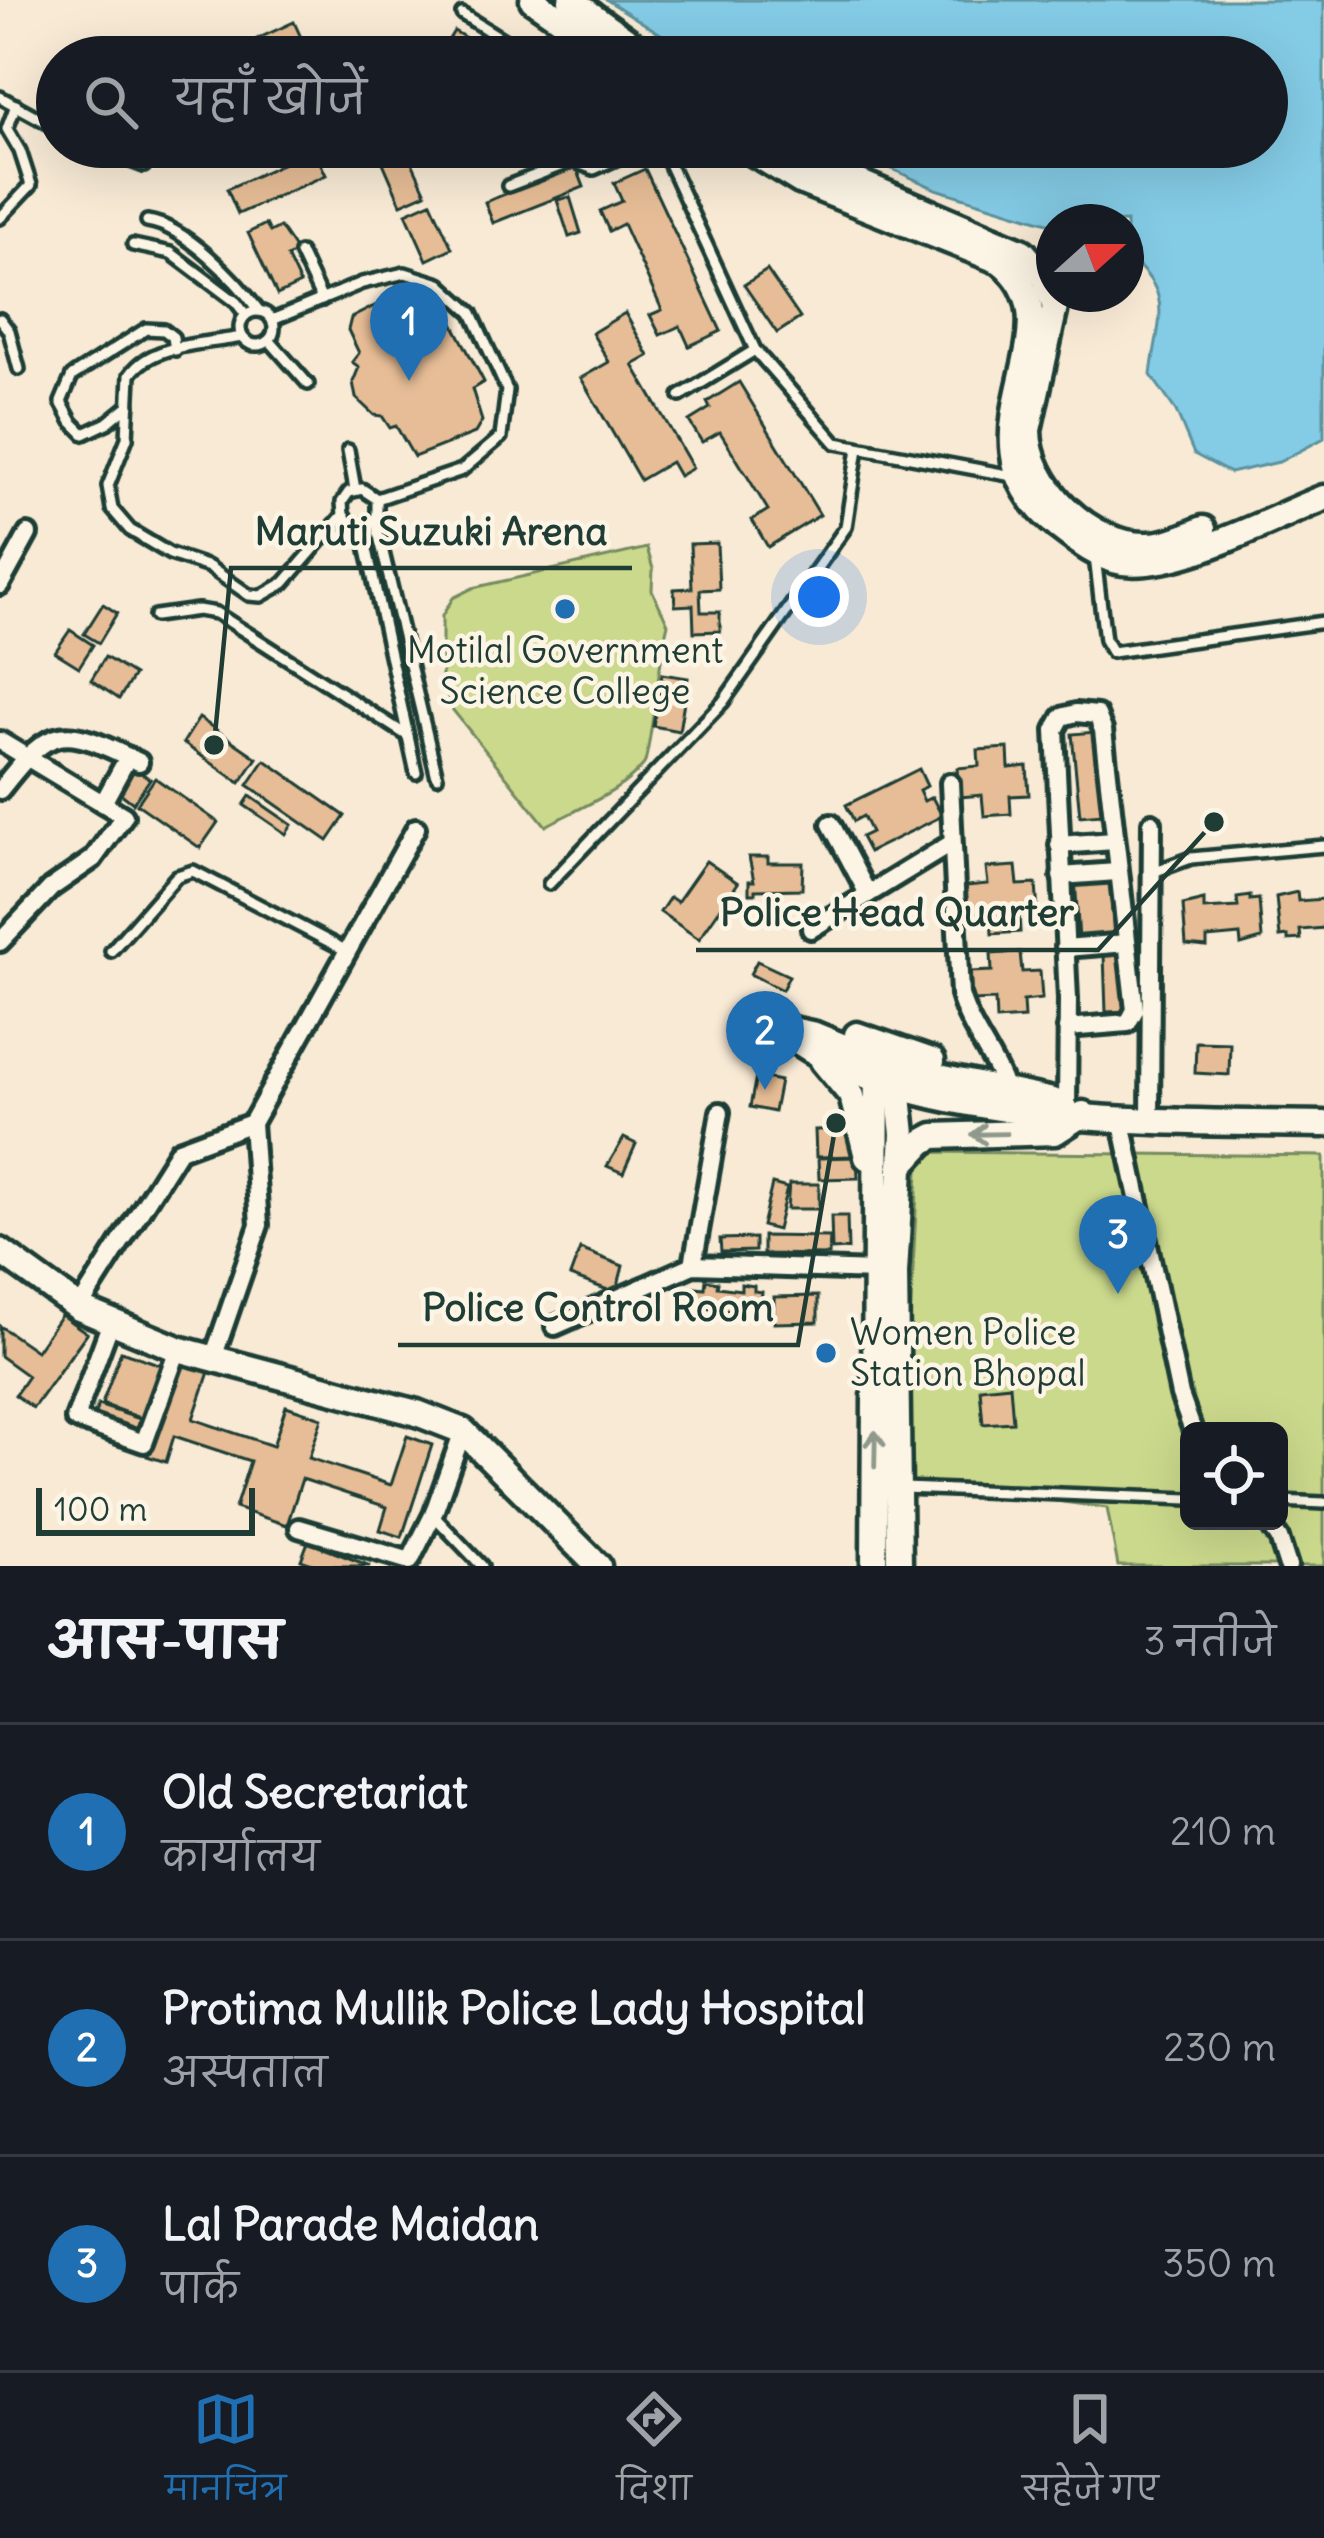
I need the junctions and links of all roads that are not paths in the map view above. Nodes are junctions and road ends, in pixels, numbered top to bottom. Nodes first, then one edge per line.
1 (533, 0) edge
2 (571, 0) edge
3 (462, 14) dead end
4 (497, 36) edge
5 (585, 36) edge
6 (621, 36) edge
7 (0, 97) edge
8 (16, 105) junction
9 (36, 116) edge
10 (555, 168) edge
11 (671, 168) edge
12 (779, 168) edge
13 (827, 168) edge
14 (508, 186) dead end
15 (0, 218) edge
16 (147, 221) dead end
17 (181, 234) junction
18 (134, 245) dead end
19 (171, 253) junction
20 (300, 253) dead end
21 (322, 300) junction
22 (259, 311) junction
23 (246, 315) junction
24 (0, 319) edge
25 (272, 320) junction
26 (242, 338) junction
27 (270, 340) junction
28 (175, 350) junction
29 (755, 350) junction
30 (20, 369) dead end
31 (308, 384) dead end
32 (680, 396) dead end
33 (129, 406) junction
34 (858, 448) junction
35 (348, 450) dead end
36 (1019, 477) junction
37 (1324, 483) edge
38 (356, 489) junction
39 (1324, 498) edge
40 (377, 499) junction
41 (343, 515) junction
42 (375, 519) junction
43 (362, 526) junction
44 (1090, 526) junction
45 (28, 534) dead end
46 (1095, 552) junction
47 (0, 585) edge
48 (155, 616) dead end
49 (1324, 622) edge
50 (408, 736) junction
51 (0, 741) edge
52 (26, 757) junction
53 (416, 772) dead end
54 (437, 777) dead end
55 (950, 783) dead end
56 (0, 790) edge
57 (103, 803) junction
58 (1152, 823) dead end
59 (831, 824) dead end
60 (416, 828) dead end
61 (1114, 841) junction
62 (952, 843) junction
63 (1059, 845) junction
64 (1324, 846) edge
65 (1117, 872) junction
66 (1151, 873) junction
67 (1061, 877) junction
68 (549, 884) dead end
69 (868, 894) junction
70 (811, 929) dead end
71 (0, 942) edge
72 (1127, 943) junction
73 (1065, 948) junction
74 (112, 951) dead end
75 (347, 951) junction
76 (780, 1028) junction
77 (1067, 1028) junction
78 (817, 1055) junction
79 (888, 1074) junction
80 (1002, 1080) junction
81 (1035, 1096) junction
82 (1075, 1110) junction
83 (720, 1112) dead end
84 (1121, 1118) junction
85 (1150, 1120) junction
86 (252, 1123) junction
87 (1324, 1124) edge
88 (902, 1166) junction
89 (877, 1224) junction
90 (0, 1251) edge
91 (693, 1265) junction
92 (876, 1271) junction
93 (79, 1307) junction
94 (111, 1322) junction
95 (555, 1326) dead end
96 (178, 1349) junction
97 (212, 1361) junction
98 (1190, 1422) edge
99 (463, 1431) junction
100 (898, 1488) junction
101 (1180, 1499) edge
102 (1288, 1502) edge
103 (1324, 1503) edge
104 (433, 1515) junction
105 (298, 1528) dead end
106 (1273, 1530) edge
107 (482, 1566) edge
108 (598, 1566) edge
109 (874, 1566) edge
110 (899, 1566) edge
111 (1288, 1566) edge

1 - 5 street
2 - 6 street
3 - 4 lane
7 - 8 lane
8 - 9 lane
8 - 15 lane
10 - 14 lane
11 - 29 lane
12 - 36 street
13 - 44 street
16 - 17 lane
17 - 19 lane
17 - 22 lane
18 - 19 lane
19 - 23 lane
20 - 21 lane
21 - 25 lane
21 - 40 lane
22 - 23 lane
22 - 25 lane
23 - 26 lane
24 - 30 lane
25 - 27 lane
26 - 27 lane
26 - 28 lane
27 - 31 lane
28 - 33 lane
28 - 33 lane
29 - 32 lane
29 - 34 lane
33 - 41 lane
34 - 36 lane
34 - 68 lane
35 - 38 lane
36 - 46 street
37 - 44 street
38 - 40 lane
38 - 41 lane
39 - 46 street
40 - 42 lane
41 - 43 lane
42 - 43 lane
42 - 54 lane
43 - 50 lane
44 - 46 lane
45 - 47 street
46 - 49 lane
48 - 50 lane
50 - 53 lane
51 - 52 street
52 - 56 street
52 - 57 street
52 - 57 street
55 - 62 street
57 - 71 street
58 - 66 street
59 - 69 street
60 - 75 street
61 - 63 street
61 - 63 street
61 - 65 street
62 - 69 street
62 - 80 street
63 - 67 street
64 - 66 lane
65 - 67 street
65 - 72 street
66 - 85 street
67 - 73 street
69 - 70 street
72 - 73 street
72 - 77 street
73 - 77 street
74 - 75 lane
75 - 86 street
76 - 78 street
76 - 79 street
76 - 80 street
77 - 82 street
78 - 79 street
78 - 89 street
79 - 81 street
79 - 82 street
79 - 88 street
79 - 89 street
80 - 81 street
81 - 82 street
82 - 84 street
82 -> 88 street
83 - 91 street
84 - 85 street
84 - 98 street
85 - 87 street
86 - 93 street
86 - 97 street
88 - 100 street
89 - 92 street
90 - 93 street
91 - 92 street
91 - 95 street
109 -> 92 street
93 - 94 street
94 - 96 street
94 - 96 street
96 - 97 street
97 - 99 street
99 - 104 street
99 - 108 street
100 - 101 lane
100 - 110 street
102 - 103 lane
104 - 105 street
104 - 107 lane
106 - 111 street

